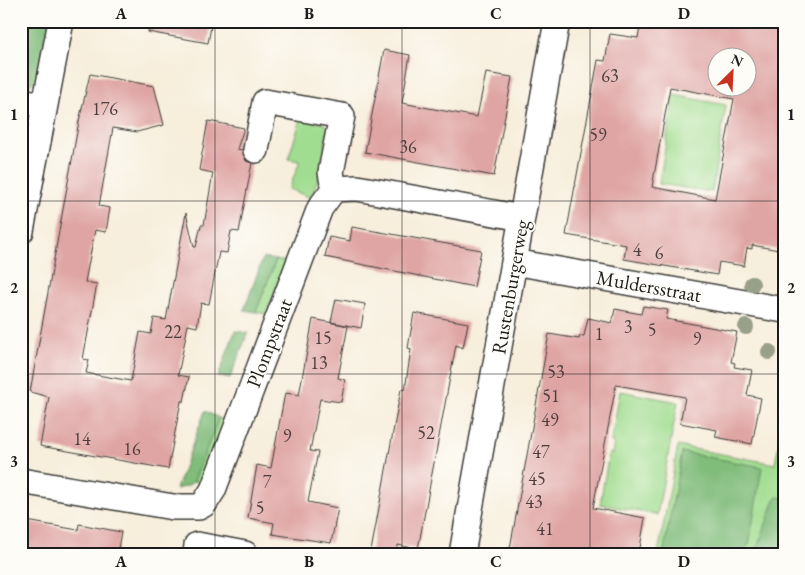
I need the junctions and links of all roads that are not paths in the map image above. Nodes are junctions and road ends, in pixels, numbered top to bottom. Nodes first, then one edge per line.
1 (61, 21) edge
2 (557, 21) edge
3 (33, 103) edge
4 (256, 150) dead end
5 (334, 189) junction
6 (522, 218) junction
7 (21, 231) edge
8 (514, 262) junction
9 (784, 310) edge
10 (21, 481) edge
11 (199, 507) junction
12 (196, 550) edge
13 (245, 554) edge
14 (462, 554) edge

1 - 3 street
2 - 6 street, Rustenburgerweg
3 - 7 street
4 - 5 street
5 - 6 street
5 - 11 street, Plompstraat
6 - 8 street, Rustenburgerweg
8 - 9 street, Muldersstraat
8 - 14 street, Rustenburgerweg
10 - 11 street
11 - 12 street
12 - 13 street

